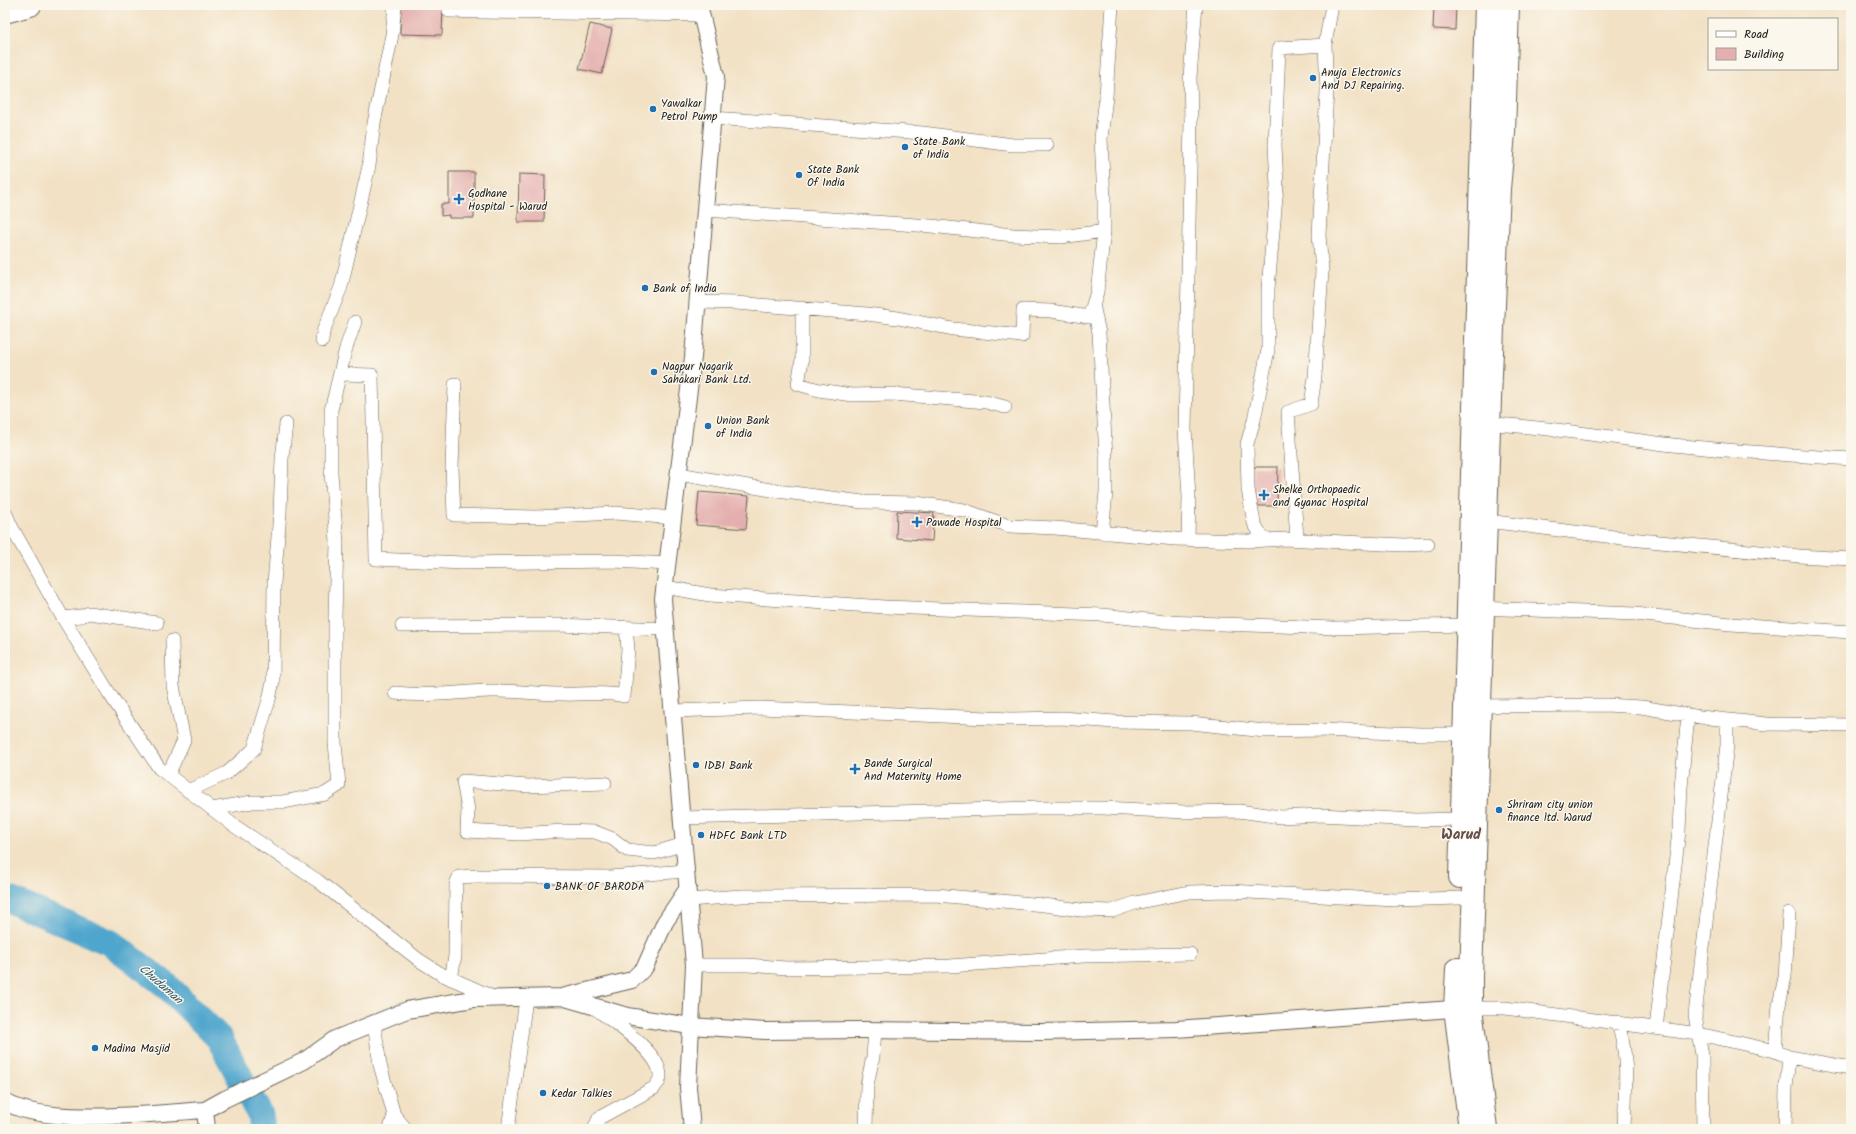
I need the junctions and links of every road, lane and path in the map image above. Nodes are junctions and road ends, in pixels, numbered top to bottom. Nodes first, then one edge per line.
1 (30, 5) edge
2 (396, 5) edge
3 (449, 5) edge
4 (1112, 5) edge
5 (1196, 5) edge
6 (1332, 5) edge
7 (1486, 5) edge
8 (1508, 5) edge
9 (700, 10) edge
10 (5, 12) edge
11 (1325, 45) junction
12 (713, 118) junction
13 (1047, 145) dead end
14 (705, 210) junction
15 (1104, 231) junction
16 (698, 302) junction
17 (1093, 304) junction
18 (802, 308) junction
19 (355, 322) dead end
20 (322, 340) dead end
21 (341, 374) junction
22 (454, 384) dead end
23 (1005, 407) dead end
24 (1482, 423) junction
25 (286, 424) dead end
26 (1851, 459) edge
27 (679, 474) junction
28 (5, 512) edge
29 (673, 518) junction
30 (1479, 520) junction
31 (1102, 533) junction
32 (1297, 539) junction
33 (1188, 540) junction
34 (1264, 540) junction
35 (1428, 544) dead end
36 (1851, 559) edge
37 (668, 564) junction
38 (665, 587) junction
39 (1473, 614) junction
40 (63, 618) junction
41 (157, 622) dead end
42 (402, 626) dead end
43 (626, 628) junction
44 (666, 629) junction
45 (1851, 632) edge
46 (172, 641) dead end
47 (395, 693) dead end
48 (1473, 706) junction
49 (673, 711) junction
50 (1688, 715) junction
51 (1727, 720) junction
52 (1851, 725) edge
53 (1464, 734) junction
54 (168, 775) junction
55 (605, 783) dead end
56 (188, 792) junction
57 (212, 809) junction
58 (682, 818) junction
59 (1461, 819) junction
60 (684, 844) junction
61 (686, 871) junction
62 (688, 894) junction
63 (1460, 898) junction
64 (1789, 914) dead end
65 (1190, 954) dead end
66 (694, 966) junction
67 (451, 978) junction
68 (562, 997) junction
69 (497, 999) junction
70 (526, 999) junction
71 (591, 1005) junction
72 (1463, 1008) junction
73 (1617, 1022) junction
74 (374, 1023) junction
75 (690, 1026) junction
76 (1656, 1028) junction
77 (875, 1030) junction
78 (1699, 1034) junction
79 (1775, 1051) junction
80 (1789, 1057) junction
81 (1851, 1068) edge
82 (5, 1102) edge
83 (205, 1110) junction
84 (394, 1115) junction
85 (76, 1122) edge
86 (206, 1129) edge
87 (390, 1129) edge
88 (406, 1129) edge
89 (508, 1129) edge
90 (594, 1129) edge
91 (692, 1129) edge
92 (866, 1129) edge
93 (1470, 1129) edge
94 (1486, 1129) edge
95 (1624, 1129) edge
96 (1703, 1129) edge
97 (1785, 1129) edge

1 - 10 highway
2 - 20 street
3 - 9 street
4 - 15 street
5 - 33 street
6 - 11 street
7 - 24 highway
8 - 24 highway
9 - 12 street
11 - 32 street
11 - 34 street
12 - 13 street
12 - 14 street
14 - 15 street
14 - 16 street
15 - 17 street
16 - 18 street
16 - 27 street
17 - 18 street
17 - 31 street
18 - 23 street
19 - 21 street
21 - 37 street
21 - 57 street
22 - 29 street
24 - 26 street
24 - 30 highway
25 - 56 street
27 - 29 street
27 - 31 street
28 - 40 street
29 - 37 street
30 - 36 street
30 - 39 highway
31 - 33 street
32 - 34 street
32 - 35 street
33 - 34 street
37 - 38 street
38 - 39 street
38 - 44 street
39 - 45 street
39 - 48 highway
40 - 41 street
40 - 54 street
42 - 43 street
43 - 44 street
43 - 47 street
44 - 49 street
46 - 54 street
48 - 50 street
48 - 53 highway
48 - 72 highway
49 - 53 street
49 - 58 street
50 - 51 street
50 - 76 street
51 - 52 street
51 - 78 street
53 - 59 highway
54 - 56 street
55 - 60 street
56 - 57 street
57 - 67 street
58 - 59 street
58 - 60 street
59 - 63 highway
60 - 61 street
61 - 62 street
61 - 67 street
62 - 63 street
62 - 66 street
62 - 68 street
63 - 72 highway
64 - 79 street
65 - 66 street
66 - 75 street
67 - 69 street
68 - 70 street
68 - 71 street
69 - 70 street
69 - 74 street
70 - 89 street
71 - 75 street
71 - 90 street
72 - 73 street
72 - 77 street
72 - 93 highway
72 - 94 highway
73 - 76 street
73 - 95 street
74 - 83 street
74 - 84 street
75 - 77 street
75 - 91 street
76 - 78 street
77 - 92 street
78 - 79 street
78 - 96 street
79 - 80 street
80 - 81 street
80 - 97 street
82 - 85 street
83 - 85 street
83 - 86 street
84 - 87 street
84 - 88 street

